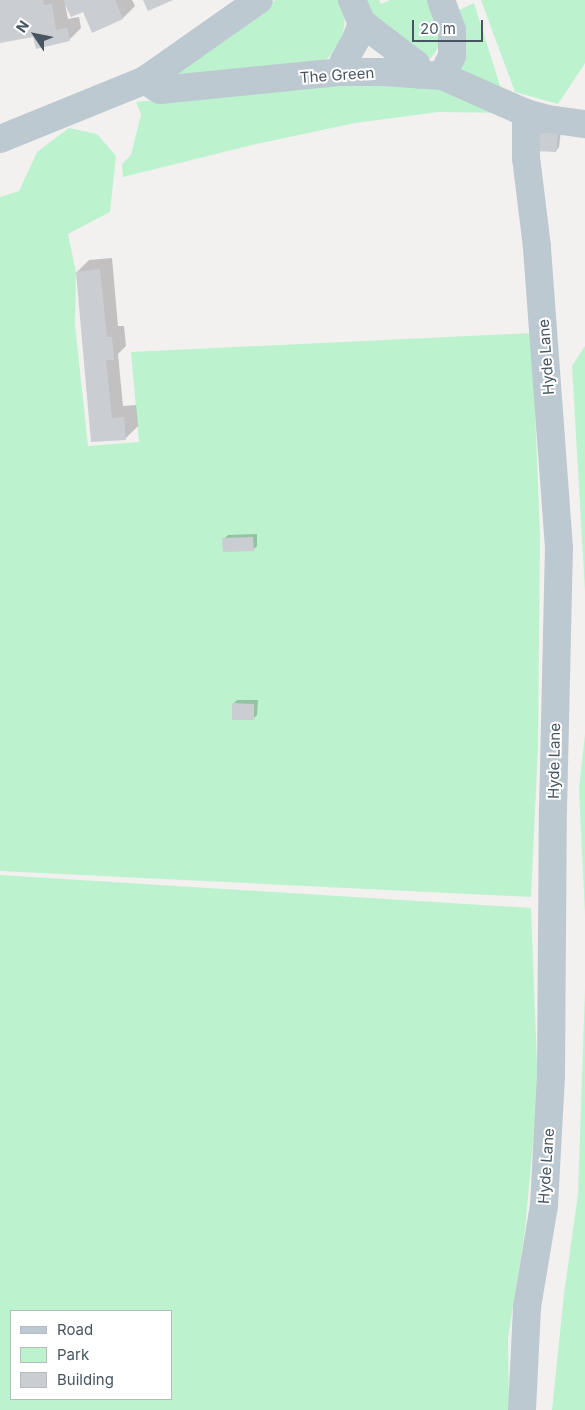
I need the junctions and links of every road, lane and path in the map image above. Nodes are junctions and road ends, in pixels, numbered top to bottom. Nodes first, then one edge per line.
1 (259, 0) edge
2 (442, 0) edge
3 (357, 11) edge
4 (341, 72) junction
5 (430, 75) junction
6 (145, 80) junction
7 (526, 113) junction
8 (0, 118) edge
9 (585, 124) edge
10 (30, 125) junction
11 (0, 139) edge
12 (522, 1410) edge

1 - 6 street
2 - 5 street
3 - 4 street
3 - 5 street
4 - 5 street, The Green
4 - 6 street, The Green
5 - 7 street, The Green
6 - 10 street
7 - 9 street, The Green
7 - 12 street, Hyde Lane
8 - 10 street
10 - 11 street

